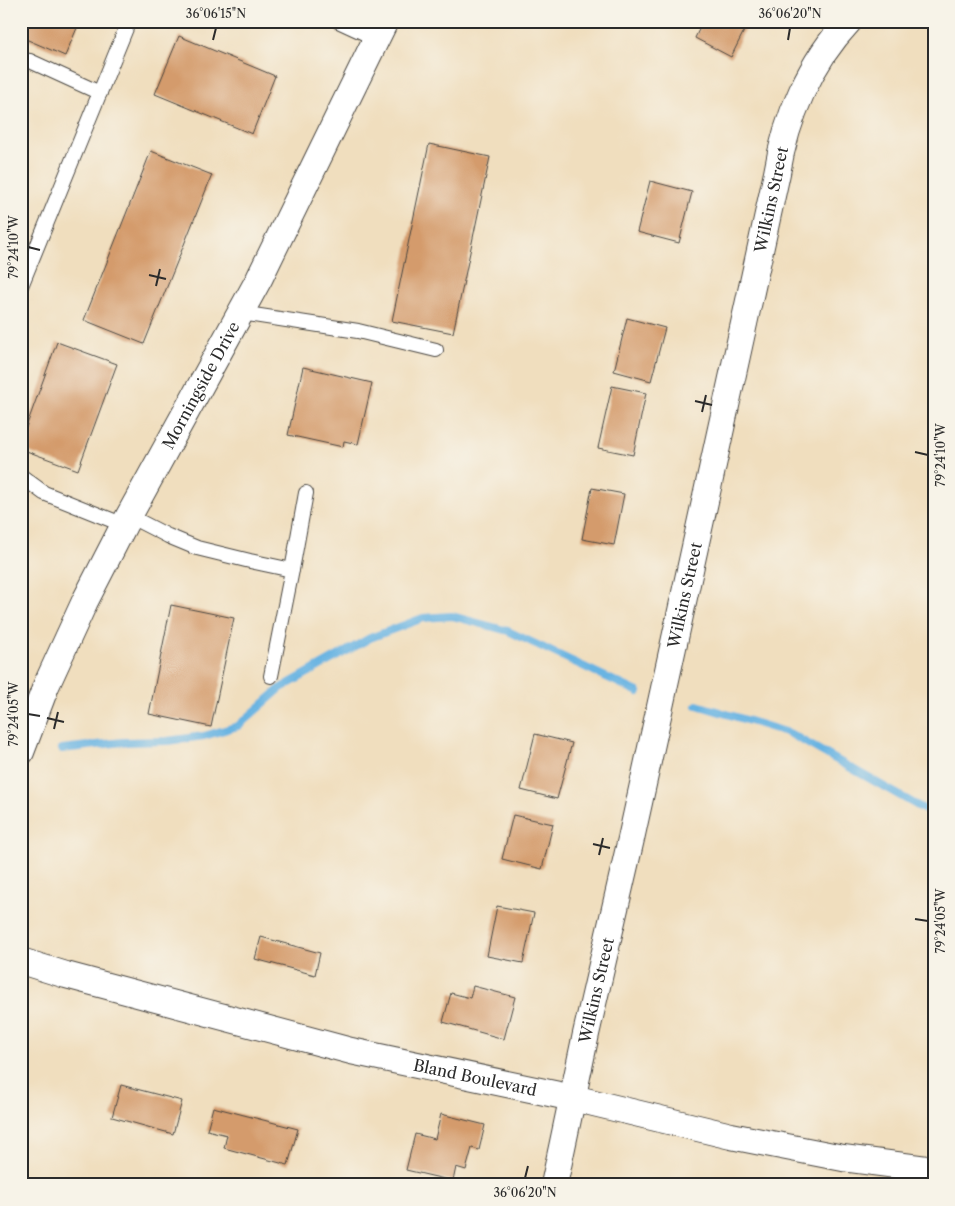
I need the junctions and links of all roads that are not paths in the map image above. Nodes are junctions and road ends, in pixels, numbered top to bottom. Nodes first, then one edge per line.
1 (129, 21) edge
2 (338, 21) edge
3 (849, 21) edge
4 (381, 30) edge
5 (21, 60) edge
6 (100, 93) junction
7 (21, 286) edge
8 (241, 314) junction
9 (436, 350) dead end
10 (21, 476) edge
11 (306, 493) dead end
12 (127, 521) junction
13 (292, 570) junction
14 (270, 676) dead end
15 (21, 752) edge
16 (21, 961) edge
17 (573, 1098) junction
18 (934, 1170) edge
19 (554, 1185) edge

1 - 6 lane
2 - 4 lane
3 - 17 street, Wilkins Street
4 - 8 street, Morningside Drive
5 - 6 lane
6 - 7 lane
8 - 9 lane
8 - 12 street, Morningside Drive
10 - 12 lane
11 - 13 lane
12 - 13 lane
12 - 15 street, Morningside Drive
13 - 14 lane
16 - 17 street, Bland Boulevard
17 - 18 street, Bland Boulevard
17 - 19 street, Wilkins Street

